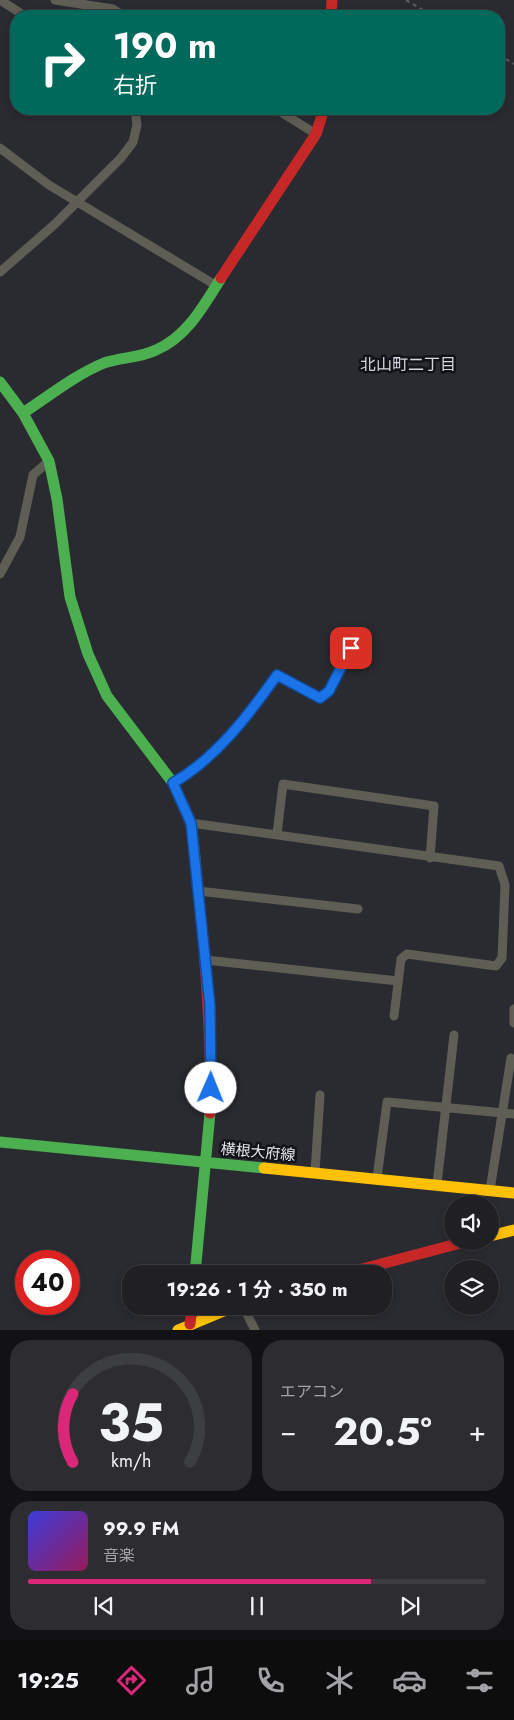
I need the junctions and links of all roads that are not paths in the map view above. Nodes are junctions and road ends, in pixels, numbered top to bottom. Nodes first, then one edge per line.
1 (0, 0) edge
2 (56, 0) edge
3 (16, 10) edge
4 (115, 10) edge
5 (136, 115) edge
6 (286, 115) edge
7 (322, 115) edge
8 (316, 134) junction
9 (0, 148) edge
10 (78, 202) junction
11 (0, 272) edge
12 (217, 286) junction
13 (0, 382) edge
14 (23, 413) junction
15 (50, 461) junction
16 (0, 574) edge
17 (358, 634) dead end
18 (173, 783) junction
19 (191, 823) junction
20 (277, 834) junction
21 (430, 858) junction
22 (198, 891) junction
23 (358, 908) dead end
24 (514, 928) edge
25 (504, 929) junction
26 (206, 960) junction
27 (398, 980) junction
28 (514, 1009) edge
29 (394, 1016) dead end
30 (514, 1023) edge
31 (454, 1035) dead end
32 (511, 1058) dead end
33 (320, 1095) dead end
34 (447, 1107) junction
35 (504, 1113) junction
36 (514, 1114) edge
37 (0, 1142) edge
38 (206, 1162) junction
39 (315, 1172) junction
40 (377, 1178) junction
41 (436, 1184) junction
42 (490, 1190) junction
43 (514, 1193) edge
44 (514, 1230) edge
45 (499, 1234) edge
46 (444, 1247) edge
47 (196, 1265) edge
48 (377, 1265) edge
49 (191, 1315) edge
50 (213, 1315) edge
51 (248, 1315) edge
52 (190, 1324) junction
53 (178, 1330) edge
54 (255, 1330) edge

1 - 3 street
2 - 4 street
5 - 10 street
6 - 8 street
7 - 8 main road
8 - 12 main road
9 - 10 street
10 - 11 street
10 - 12 street
12 - 14 main road
13 - 14 main road
14 - 15 main road
15 - 16 street
15 - 18 main road
17 - 18 street
18 - 19 main road
19 - 20 street
19 - 22 main road
20 - 21 street
20 - 21 street
21 - 25 street
22 - 23 street
22 - 26 main road
24 - 25 street
25 - 27 street
26 - 27 street
26 - 38 main road
27 - 29 street
28 - 30 street
31 - 34 street
32 - 35 street
33 - 39 street
34 - 35 street
34 - 40 street
34 - 41 street
35 - 36 street
35 - 42 street
37 - 38 main road, 横根大府線
38 - 39 main road, 横根大府線
38 - 47 main road
39 - 40 main road, 横根大府線
40 - 41 main road, 横根大府線
41 - 42 main road, 横根大府線
42 - 43 main road, 横根大府線
44 - 45 main road
46 - 48 main road
49 - 52 main road
50 - 52 main road
51 - 54 street
52 - 53 main road

